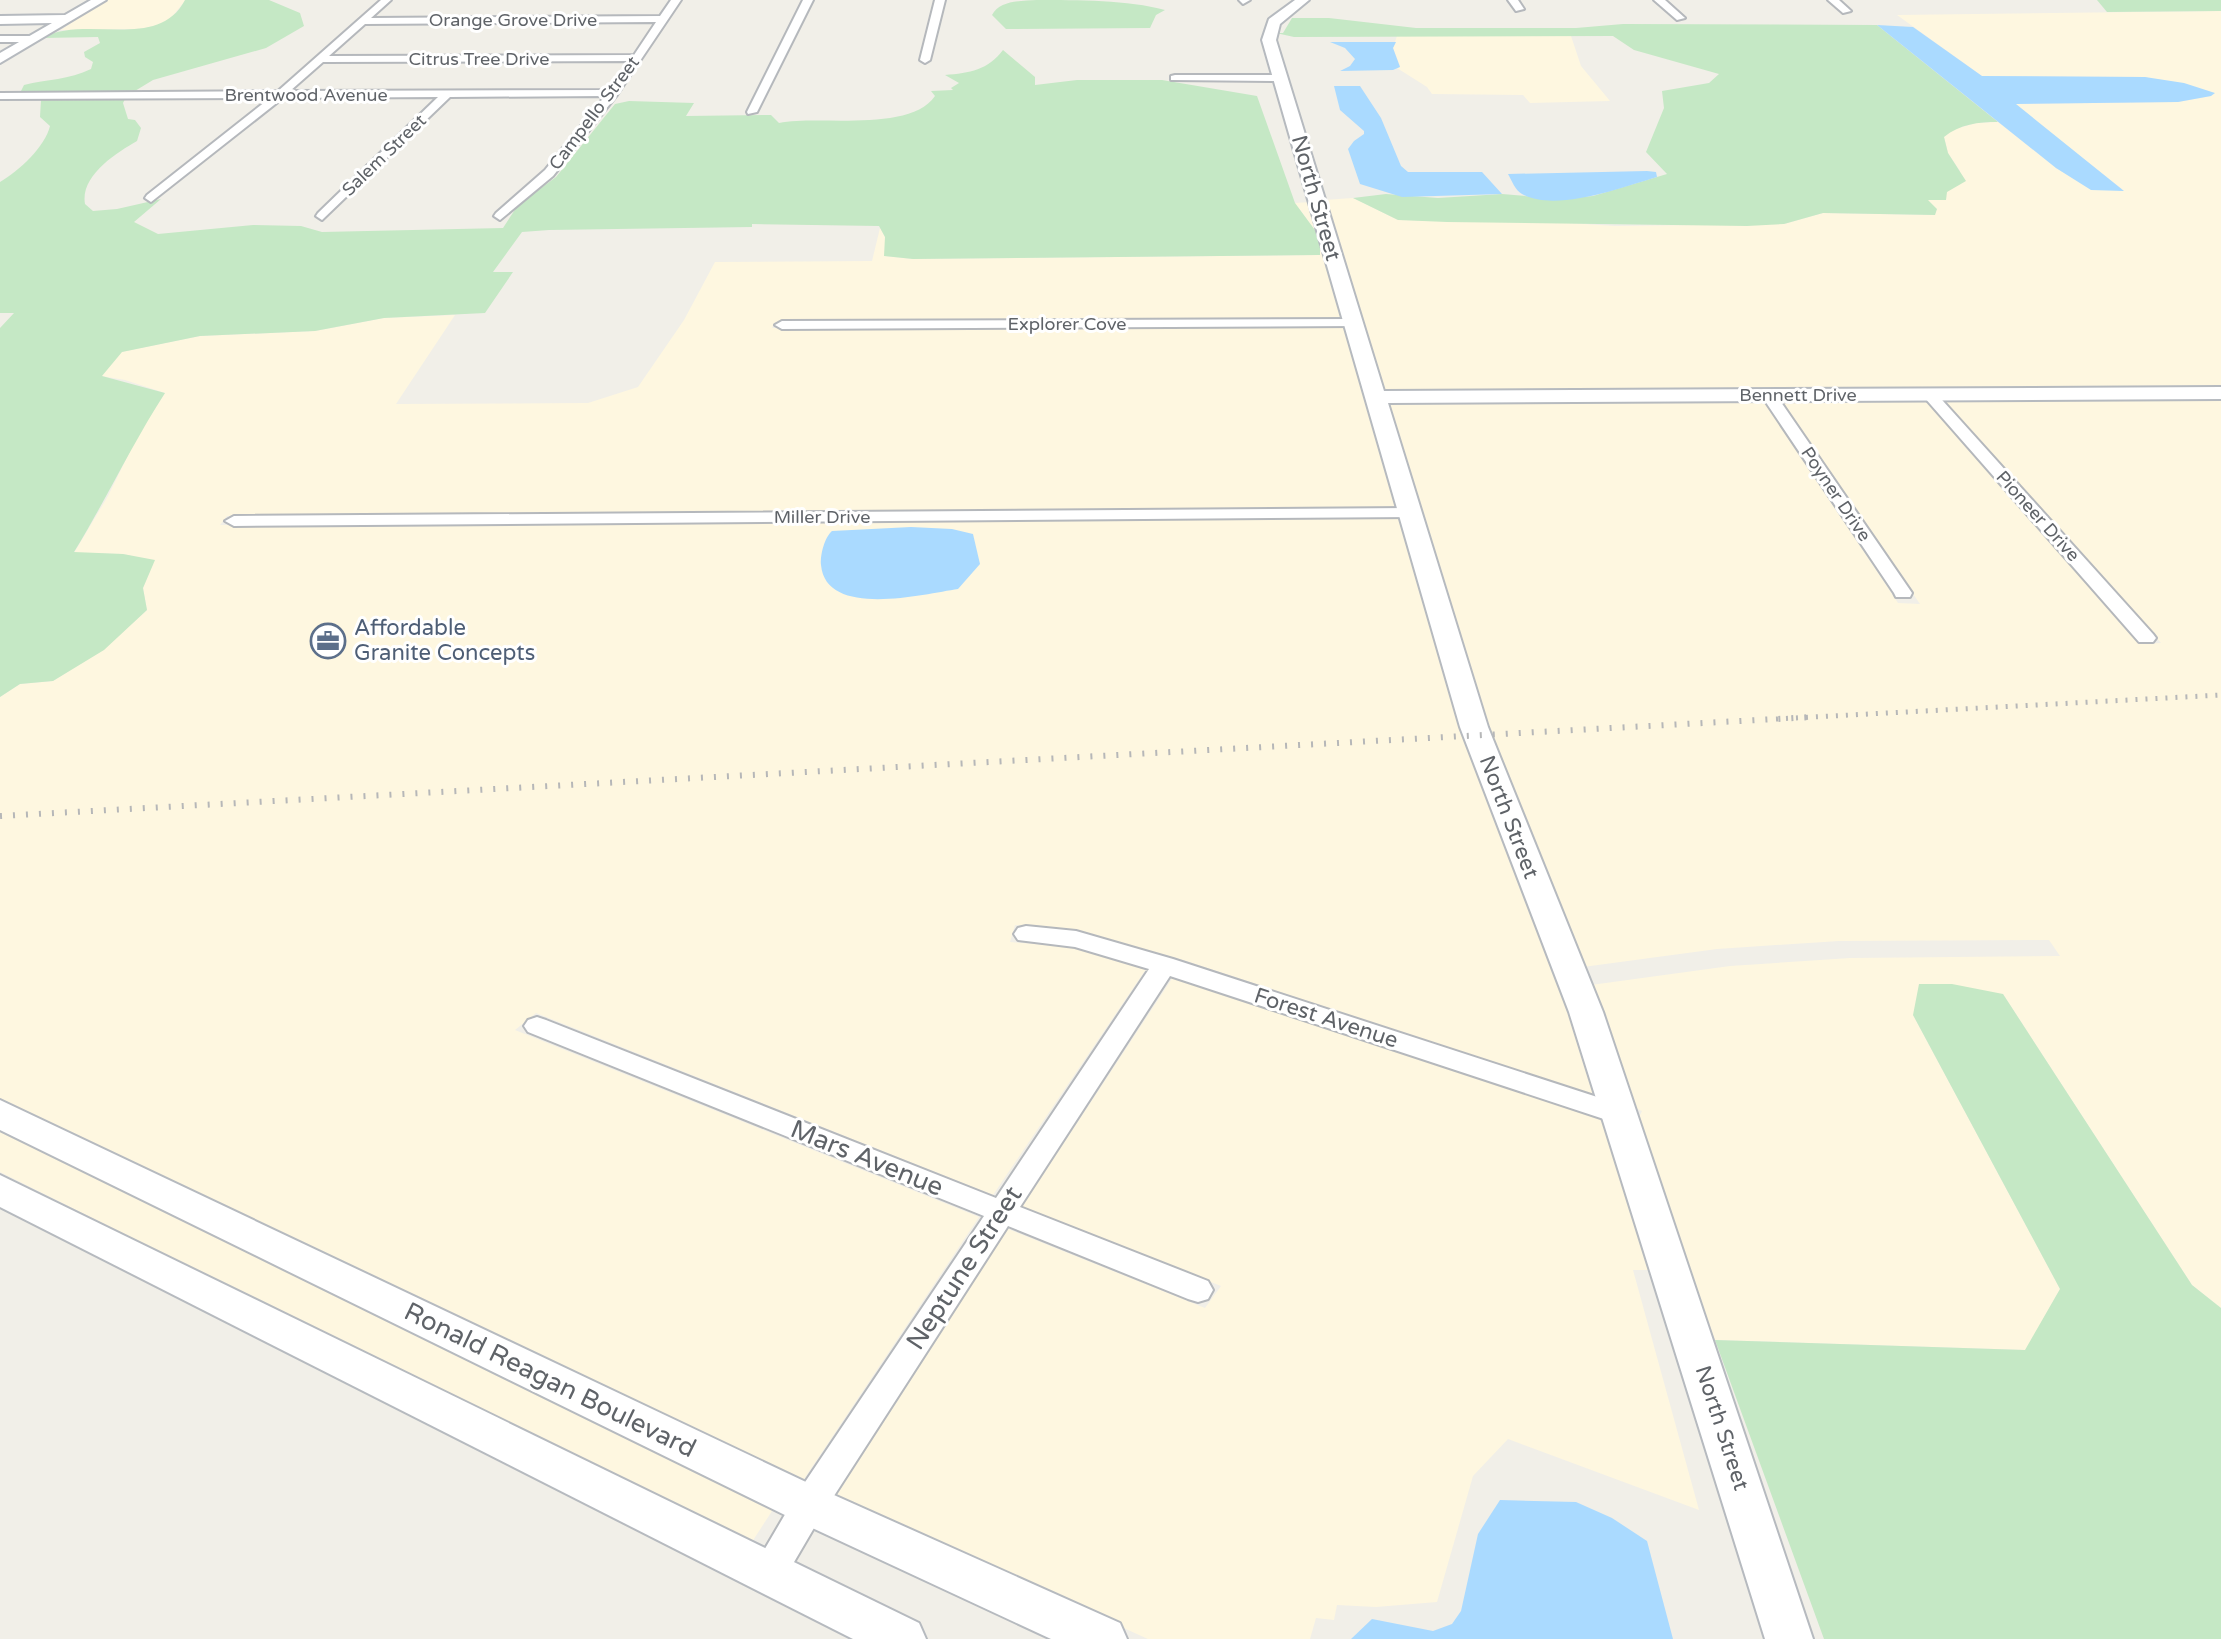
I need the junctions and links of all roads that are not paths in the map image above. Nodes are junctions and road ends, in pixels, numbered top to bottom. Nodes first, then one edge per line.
1 (100, 0) edge
2 (386, 0) edge
3 (676, 0) edge
4 (808, 0) edge
5 (940, 0) edge
6 (1303, 0) edge
7 (1659, 0) edge
8 (1833, 0) edge
9 (522, 10) dead end
10 (1846, 11) dead end
11 (1680, 18) dead end
12 (67, 19) junction
13 (663, 19) junction
14 (0, 20) edge
15 (363, 21) junction
16 (513, 21) junction
17 (0, 39) edge
18 (34, 39) junction
19 (637, 58) junction
20 (0, 59) edge
21 (321, 59) junction
22 (925, 60) dead end
23 (1175, 78) dead end
24 (1282, 78) junction
25 (613, 93) junction
26 (447, 94) junction
27 (280, 95) junction
28 (0, 96) edge
29 (752, 112) dead end
30 (151, 198) dead end
31 (322, 216) dead end
32 (500, 216) dead end
33 (1352, 323) junction
34 (782, 325) dead end
35 (2221, 393) edge
36 (1929, 394) junction
37 (1769, 395) junction
38 (1374, 397) junction
39 (1410, 513) junction
40 (234, 521) dead end
41 (1903, 593) dead end
42 (2146, 638) dead end
43 (1026, 934) dead end
44 (1164, 965) junction
45 (537, 1026) dead end
46 (0, 1114) edge
47 (1622, 1115) junction
48 (0, 1190) edge
49 (1001, 1212) junction
50 (1198, 1290) dead end
51 (809, 1505) junction
52 (768, 1575) junction
53 (902, 1639) edge
54 (1103, 1639) edge
55 (1789, 1639) edge

1 - 12 street
2 - 15 street
3 - 13 street, Campello Street
4 - 29 street
5 - 22 street
6 - 24 street, North Street
7 - 11 street
8 - 10 street
9 - 16 street
12 - 14 street
12 - 18 street
13 - 16 street, Orange Grove Drive
13 - 19 street, Campello Street
15 - 16 street, Orange Grove Drive
15 - 21 street
17 - 18 street
18 - 20 street
19 - 21 street, Citrus Tree Drive
19 - 25 street, Campello Street
21 - 27 street
23 - 24 street
24 - 33 street, North Street
25 - 26 street, Brentwood Avenue
25 - 32 street, Campello Street
26 - 27 street, Brentwood Avenue
26 - 31 street, Salem Street
27 - 28 street, Brentwood Avenue
27 - 30 street
33 - 34 street, Explorer Cove
33 - 38 street, North Street
35 - 36 street, Bennett Drive
36 - 37 street, Bennett Drive
36 - 42 street, Pioneer Drive
37 - 38 street, Bennett Drive
37 - 41 street, Poyner Drive
38 - 39 street, North Street
39 - 40 street, Miller Drive
39 - 47 street, North Street
43 - 44 street, Forest Avenue
44 - 47 street, Forest Avenue
44 - 49 street, Neptune Street
45 - 49 street, Mars Avenue
46 - 51 street, Ronald Reagan Boulevard
47 - 55 street, North Street
48 - 52 street
49 - 50 street, Mars Avenue
49 - 51 street, Neptune Street
51 - 52 street, Neptune Street
51 - 54 street, Ronald Reagan Boulevard
52 - 53 street

